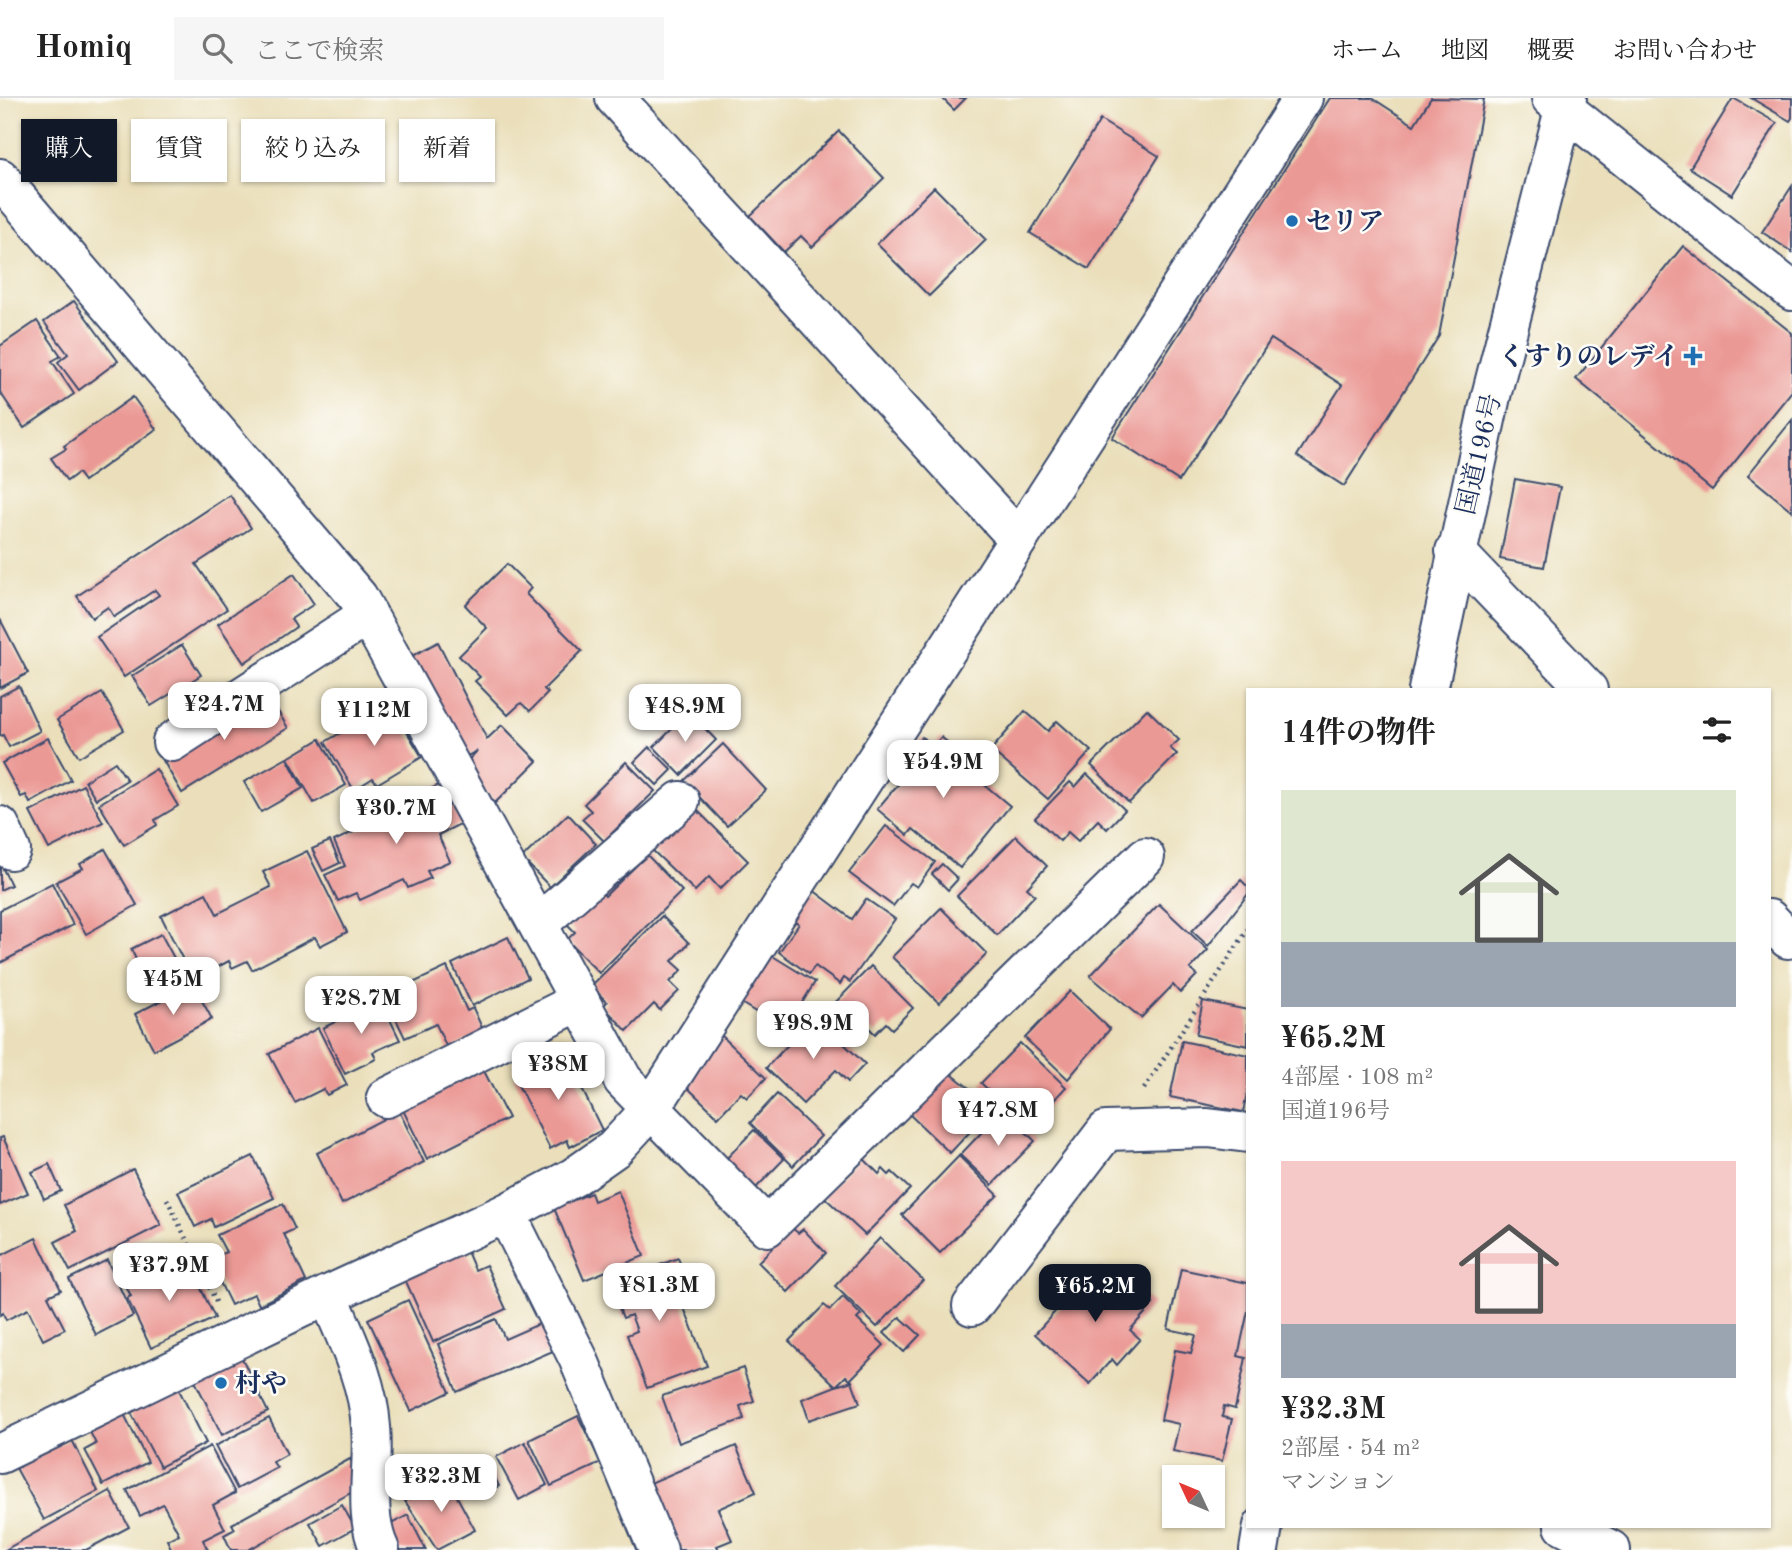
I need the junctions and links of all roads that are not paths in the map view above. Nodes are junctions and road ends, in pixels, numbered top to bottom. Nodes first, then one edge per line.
1 (615, 98) edge
2 (1303, 98) edge
3 (1560, 102) edge
4 (0, 177) edge
5 (1792, 291) edge
6 (1018, 539) junction
7 (1455, 551) junction
8 (368, 615) junction
9 (1428, 688) edge
10 (1586, 688) edge
11 (172, 741) dead end
12 (680, 801) dead end
13 (1145, 857) dead end
14 (538, 924) junction
15 (580, 1001) junction
16 (386, 1098) dead end
17 (650, 1110) junction
18 (1246, 1133) edge
19 (506, 1213) junction
20 (328, 1294) junction
21 (972, 1306) dead end
22 (0, 1454) edge
23 (1263, 1528) edge
24 (1568, 1528) edge
25 (380, 1550) edge
26 (658, 1550) edge
27 (1259, 1550) edge
28 (1611, 1550) edge

1 - 6 main road
2 - 6 main road
3 - 5 main road
3 - 7 main road, 国道196号
4 - 8 main road
6 - 17 main road
7 - 9 main road, 国道196号
7 - 10 main road
8 - 11 main road
8 - 14 main road
12 - 14 main road
13 - 17 main road
14 - 15 main road
15 - 16 main road
15 - 17 main road
17 - 19 main road
18 - 21 main road
19 - 20 main road
19 - 26 main road
20 - 22 main road
20 - 25 main road
23 - 27 main road
24 - 28 main road

